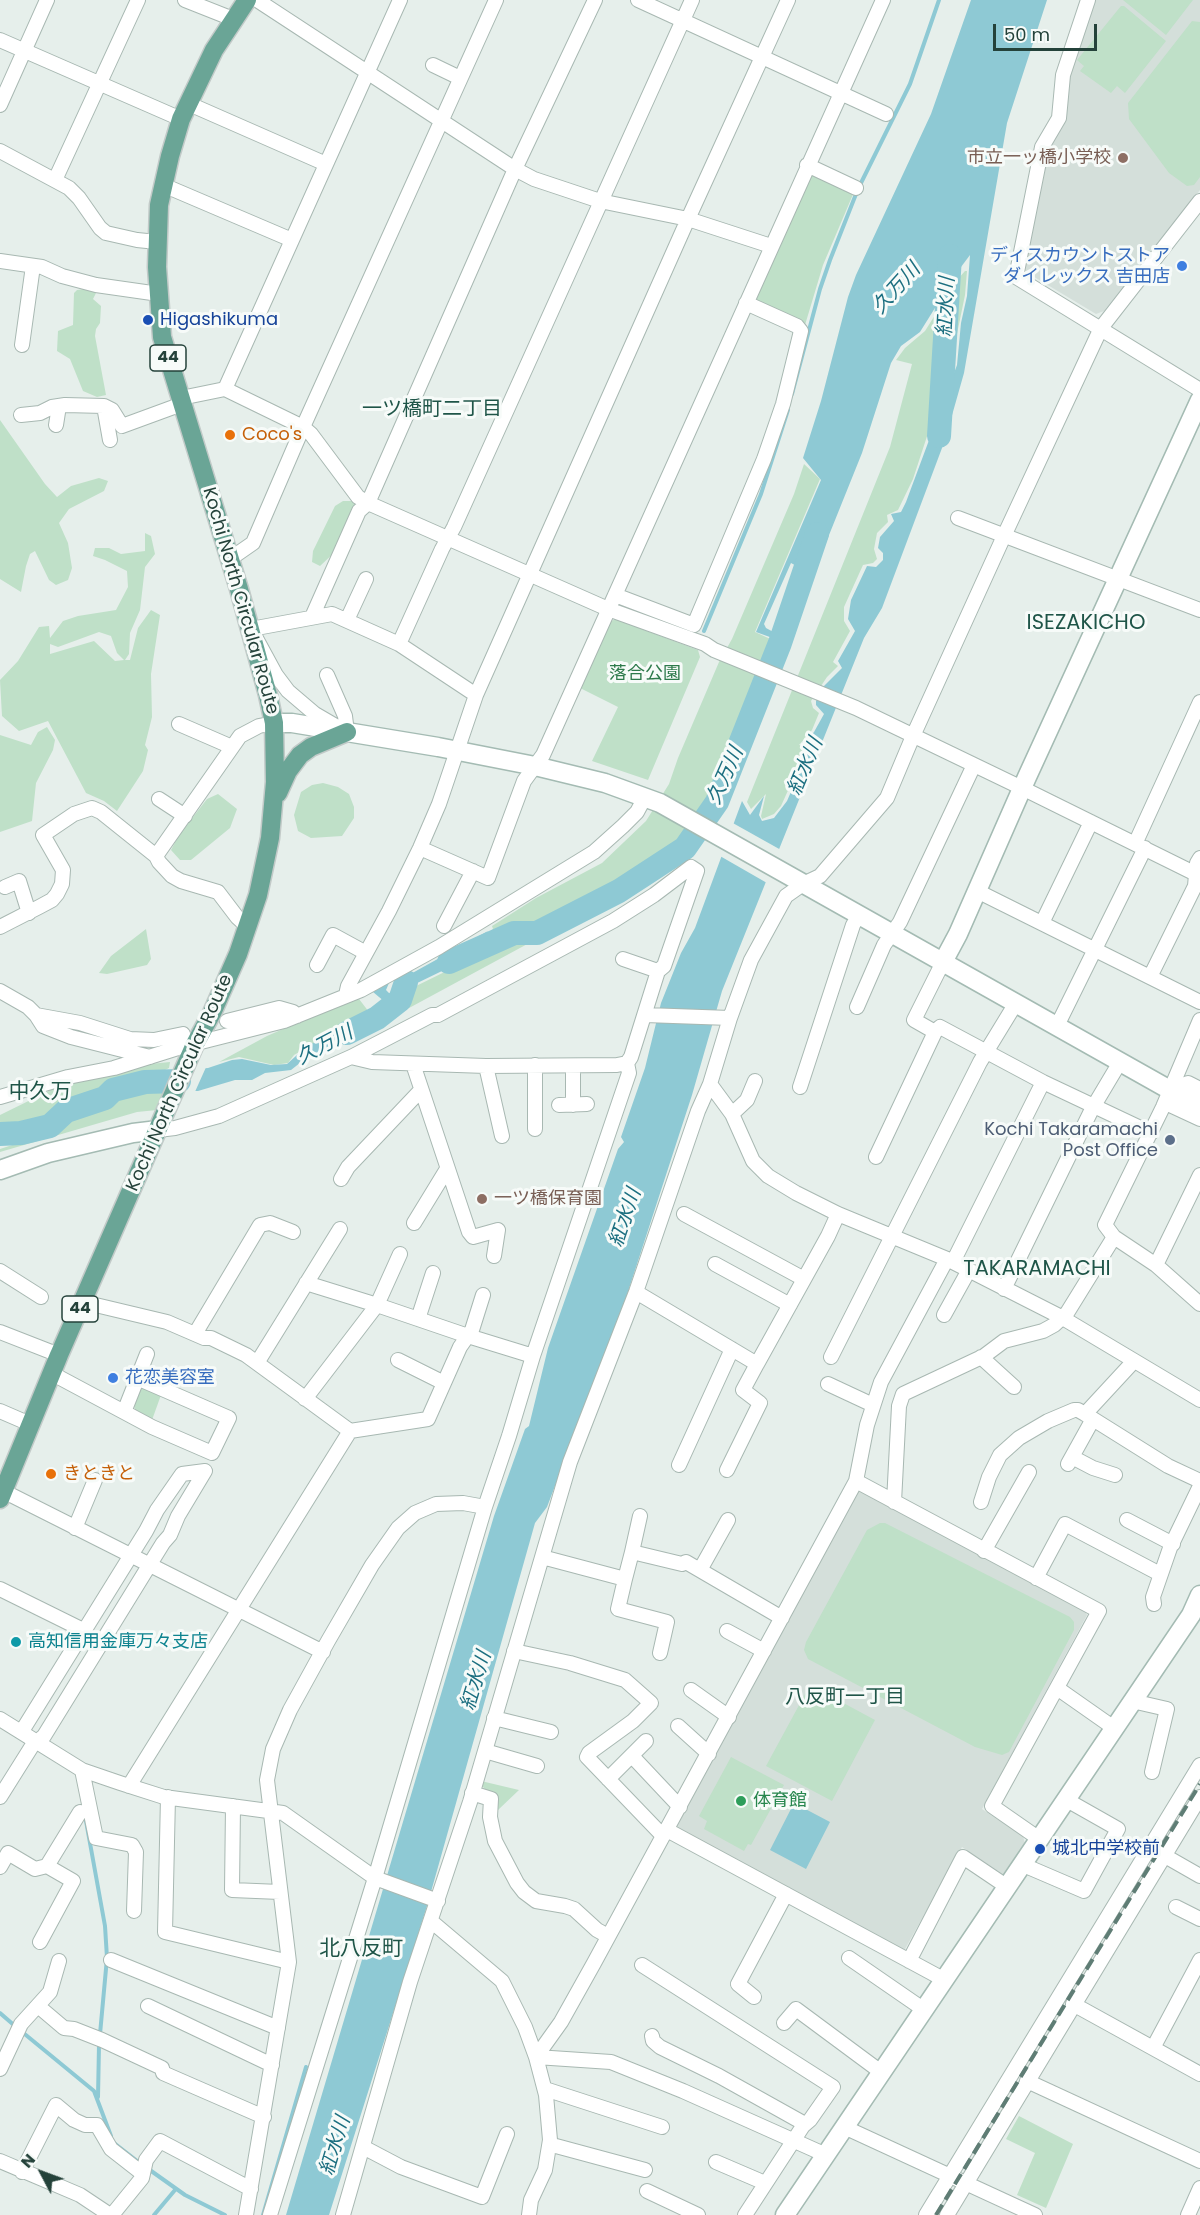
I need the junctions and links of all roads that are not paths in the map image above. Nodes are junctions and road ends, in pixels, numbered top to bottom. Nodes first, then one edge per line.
1 (47, 0) edge
2 (138, 0) edge
3 (185, 0) edge
4 (247, 0) edge
5 (257, 0) edge
6 (400, 0) edge
7 (496, 0) edge
8 (595, 0) edge
9 (638, 0) edge
10 (692, 0) edge
11 (788, 0) edge
12 (882, 0) edge
13 (1088, 0) edge
14 (233, 19) junction
15 (682, 20) junction
16 (0, 40) edge
17 (24, 50) junction
18 (761, 57) junction
19 (433, 65) dead end
20 (367, 73) junction
21 (460, 78) junction
22 (99, 84) junction
23 (840, 94) junction
24 (0, 105) edge
25 (184, 111) junction
26 (886, 114) dead end
27 (441, 120) junction
28 (0, 151) edge
29 (326, 164) junction
30 (807, 165) junction
31 (515, 169) junction
32 (55, 180) junction
33 (163, 185) junction
34 (855, 188) dead end
35 (600, 201) junction
36 (1200, 201) edge
37 (688, 219) junction
38 (292, 240) junction
39 (157, 242) junction
40 (771, 246) junction
41 (0, 261) edge
42 (33, 266) junction
43 (159, 294) junction
44 (746, 303) junction
45 (1101, 328) junction
46 (22, 345) dead end
47 (225, 389) junction
48 (1200, 390) edge
49 (1200, 400) edge
50 (181, 401) junction
51 (59, 406) junction
52 (104, 406) junction
53 (21, 415) dead end
54 (56, 425) dead end
55 (303, 427) junction
56 (110, 440) dead end
57 (368, 502) junction
58 (958, 518) dead end
59 (1004, 536) junction
60 (449, 537) junction
61 (230, 559) junction
62 (529, 574) junction
63 (366, 579) dead end
64 (1118, 579) junction
65 (615, 595) junction
66 (608, 609) junction
67 (1200, 610) edge
68 (312, 617) junction
69 (347, 620) junction
70 (251, 629) junction
71 (399, 644) junction
72 (327, 675) dead end
73 (476, 695) junction
74 (1200, 702) edge
75 (274, 723) junction
76 (179, 724) dead end
77 (347, 732) junction
78 (913, 736) junction
79 (232, 747) junction
80 (456, 751) junction
81 (974, 765) junction
82 (535, 766) junction
83 (1022, 788) junction
84 (646, 797) junction
85 (159, 799) dead end
86 (272, 810) junction
87 (185, 816) junction
88 (1091, 822) junction
89 (1140, 846) junction
90 (420, 848) junction
91 (156, 856) junction
92 (1200, 858) edge
93 (473, 871) junction
94 (1198, 875) edge
95 (803, 884) junction
96 (5, 887) dead end
97 (977, 891) junction
98 (29, 913) junction
99 (859, 915) junction
100 (1042, 923) junction
101 (444, 926) dead end
102 (0, 927) edge
103 (248, 927) junction
104 (892, 934) junction
105 (1095, 949) junction
106 (366, 953) junction
107 (623, 959) dead end
108 (943, 962) junction
109 (317, 965) dead end
110 (658, 971) junction
111 (1150, 977) junction
112 (0, 991) edge
113 (346, 995) junction
114 (1200, 1002) edge
115 (1016, 1003) junction
116 (857, 1007) dead end
117 (36, 1015) junction
118 (649, 1015) junction
119 (297, 1016) junction
120 (723, 1018) junction
121 (226, 1021) dead end
122 (1200, 1022) edge
123 (1057, 1026) junction
124 (935, 1032) junction
125 (190, 1044) junction
126 (987, 1052) junction
127 (351, 1057) junction
128 (151, 1058) junction
129 (1120, 1062) junction
130 (627, 1063) junction
131 (413, 1064) junction
132 (535, 1065) junction
133 (486, 1066) junction
134 (573, 1066) junction
135 (755, 1081) dead end
136 (1042, 1082) junction
137 (710, 1084) junction
138 (800, 1087) dead end
139 (1200, 1089) edge
140 (422, 1090) junction
141 (1170, 1090) junction
142 (0, 1097) edge
143 (1200, 1104) edge
144 (573, 1105) dead end
145 (1094, 1107) junction
146 (732, 1114) junction
147 (1200, 1119) edge
148 (160, 1126) junction
149 (535, 1129) dead end
150 (1151, 1133) junction
151 (502, 1136) dead end
152 (876, 1157) dead end
153 (447, 1169) junction
154 (0, 1170) edge
155 (1200, 1175) edge
156 (341, 1179) dead end
157 (684, 1214) dead end
158 (838, 1214) junction
159 (414, 1223) dead end
160 (340, 1229) dead end
161 (293, 1232) dead end
162 (892, 1236) junction
163 (1114, 1237) junction
164 (400, 1254) dead end
165 (494, 1256) dead end
166 (950, 1261) junction
167 (715, 1264) dead end
168 (1156, 1265) junction
169 (969, 1270) junction
170 (0, 1271) edge
171 (433, 1273) dead end
172 (804, 1279) junction
173 (306, 1283) junction
174 (1004, 1289) junction
175 (636, 1292) junction
176 (483, 1295) dead end
177 (41, 1297) dead end
178 (83, 1302) junction
179 (1200, 1304) edge
180 (377, 1305) junction
181 (790, 1305) junction
182 (944, 1315) dead end
183 (1061, 1317) junction
184 (418, 1319) junction
185 (0, 1332) edge
186 (195, 1334) junction
187 (468, 1336) junction
188 (732, 1349) junction
189 (147, 1354) dead end
190 (59, 1355) junction
191 (533, 1356) junction
192 (831, 1357) dead end
193 (981, 1357) junction
194 (398, 1360) dead end
195 (1134, 1361) junction
196 (257, 1363) junction
197 (757, 1364) junction
198 (51, 1373) junction
199 (137, 1378) junction
200 (444, 1383) junction
201 (828, 1384) dead end
202 (1014, 1388) dead end
203 (305, 1400) junction
204 (1200, 1400) edge
205 (873, 1405) junction
206 (0, 1411) edge
207 (124, 1412) junction
208 (1089, 1417) junction
209 (30, 1424) junction
210 (350, 1431) junction
211 (678, 1465) dead end
212 (727, 1470) dead end
213 (1029, 1472) dead end
214 (1115, 1475) dead end
215 (95, 1480) dead end
216 (856, 1481) junction
217 (1200, 1483) edge
218 (1, 1495) edge
219 (894, 1502) junction
220 (981, 1502) dead end
221 (485, 1507) junction
222 (640, 1516) dead end
223 (728, 1520) dead end
224 (1127, 1520) dead end
225 (75, 1528) junction
226 (1173, 1544) junction
227 (984, 1551) junction
228 (632, 1552) junction
229 (130, 1556) junction
230 (542, 1557) junction
231 (149, 1565) junction
232 (700, 1570) junction
233 (1160, 1574) junction
234 (1036, 1578) junction
235 (625, 1579) junction
236 (0, 1589) edge
237 (1200, 1595) edge
238 (1154, 1604) dead end
239 (670, 1608) dead end
240 (238, 1609) junction
241 (782, 1618) junction
242 (667, 1622) junction
243 (85, 1631) junction
244 (727, 1631) dead end
245 (514, 1651) junction
246 (764, 1651) junction
247 (323, 1652) junction
248 (660, 1653) dead end
249 (1057, 1688) junction
250 (692, 1690) dead end
251 (1132, 1701) junction
252 (729, 1717) junction
253 (494, 1718) junction
254 (0, 1719) edge
255 (678, 1725) dead end
256 (1114, 1728) junction
257 (22, 1731) junction
258 (550, 1732) dead end
259 (37, 1741) junction
260 (646, 1742) dead end
261 (485, 1751) junction
262 (709, 1754) junction
263 (632, 1756) junction
264 (1200, 1765) edge
265 (537, 1766) dead end
266 (82, 1770) junction
267 (1152, 1772) dead end
268 (608, 1779) junction
269 (129, 1786) junction
270 (472, 1793) junction
271 (0, 1797) edge
272 (168, 1797) junction
273 (1200, 1797) edge
274 (1065, 1799) junction
275 (233, 1806) junction
276 (680, 1807) junction
277 (276, 1811) junction
278 (80, 1812) dead end
279 (134, 1831) dead end
280 (665, 1833) junction
281 (1038, 1838) junction
282 (132, 1845) junction
283 (1149, 1847) junction
284 (1165, 1856) junction
285 (1021, 1864) junction
286 (47, 1866) junction
287 (0, 1867) edge
288 (1200, 1876) edge
289 (378, 1880) junction
290 (1006, 1886) junction
291 (280, 1892) junction
292 (786, 1894) junction
293 (434, 1899) junction
294 (1176, 1907) dead end
295 (134, 1911) dead end
296 (1200, 1919) edge
297 (431, 1921) junction
298 (608, 1936) junction
299 (40, 1942) dead end
300 (849, 1958) dead end
301 (111, 1960) dead end
302 (1200, 1960) edge
303 (59, 1961) dead end
304 (909, 1961) junction
305 (289, 1962) junction
306 (642, 1965) dead end
307 (943, 1979) junction
308 (754, 1997) dead end
309 (1073, 2004) junction
310 (38, 2006) junction
311 (148, 2006) dead end
312 (923, 2009) junction
313 (784, 2023) dead end
314 (278, 2028) junction
315 (652, 2036) dead end
316 (1153, 2048) junction
317 (536, 2057) junction
318 (272, 2065) junction
319 (0, 2069) edge
320 (881, 2072) junction
321 (1200, 2074) edge
322 (1027, 2081) junction
323 (545, 2090) junction
324 (264, 2117) junction
325 (806, 2124) junction
326 (662, 2127) dead end
327 (844, 2127) junction
328 (507, 2134) dead end
329 (794, 2140) junction
330 (363, 2147) junction
331 (549, 2147) junction
332 (826, 2155) junction
333 (0, 2161) edge
334 (1200, 2161) edge
335 (716, 2162) dead end
336 (144, 2169) junction
337 (645, 2170) dead end
338 (22, 2172) junction
339 (950, 2175) junction
340 (765, 2183) junction
341 (967, 2183) junction
342 (1200, 2188) edge
343 (251, 2189) junction
344 (646, 2191) dead end
345 (1004, 2201) junction
346 (111, 2215) edge
347 (246, 2215) edge
348 (270, 2215) edge
349 (343, 2215) edge
350 (529, 2215) edge
351 (698, 2215) edge
352 (745, 2215) edge
353 (785, 2215) edge
354 (926, 2215) edge
355 (947, 2215) edge
356 (999, 2215) edge
357 (1035, 2215) edge
358 (1188, 2215) edge

1 - 17 street
2 - 22 street
3 - 14 street
4 - 14 main road, Kochi North Circular Route / 44
5 - 20 street
6 - 20 street
7 - 21 street
8 - 31 street
9 - 15 street
10 - 15 street
11 - 18 street
12 - 23 street
13 - 45 street
14 - 25 main road, Kochi North Circular Route / 44
15 - 18 street
15 - 35 street
16 - 17 street
17 - 22 street
17 - 24 street
18 - 23 street
18 - 37 street
19 - 21 street
20 - 27 street
20 - 29 street
21 - 27 street
22 - 25 street
22 - 32 street
23 - 26 street
23 - 30 street
25 - 29 street
25 - 33 main road, Kochi North Circular Route / 44
27 - 31 street
27 - 55 street
28 - 32 street
29 - 38 street
30 - 34 street
30 - 40 street
31 - 35 street
31 - 57 street
32 - 39 street
33 - 38 street
33 - 39 main road, Kochi North Circular Route / 44
35 - 37 street
35 - 60 street
36 - 45 street
37 - 40 street
37 - 62 street
38 - 47 street
39 - 43 main road, Kochi North Circular Route / 44
40 - 44 street
41 - 42 street
42 - 43 street
42 - 46 street
43 - 50 main road, Kochi North Circular Route / 44
44 - 65 street
44 - 65 street
45 - 48 street
45 - 59 street
47 - 50 street
47 - 55 street
49 - 64 street
50 - 52 street
50 - 61 main road, Kochi North Circular Route / 44
51 - 52 street
51 - 53 street
51 - 54 street
52 - 56 street
55 - 57 street
55 - 61 street
57 - 60 street
57 - 68 street
58 - 59 street
59 - 64 street
59 - 78 street
60 - 62 street
60 - 71 street
61 - 70 main road, Kochi North Circular Route / 44
62 - 66 street
62 - 73 street
63 - 69 street
64 - 67 street
64 - 83 street
65 - 66 street
66 - 78 street
66 - 82 street
68 - 69 street
68 - 70 street
69 - 71 street
70 - 75 main road, Kochi North Circular Route / 44
70 - 77 street
71 - 73 street
72 - 77 street
73 - 80 street
74 - 89 street
75 - 77 street
75 - 79 street
75 - 86 main road, Kochi North Circular Route / 44
76 - 79 street
77 - 80 street
77 - 86 main road
78 - 81 street
78 - 95 street
79 - 87 street
80 - 82 street
80 - 90 street
81 - 83 street
81 - 104 street
82 - 84 street
82 - 93 street
83 - 88 street
83 - 97 street
84 - 95 street
84 - 113 street
85 - 87 street
86 - 103 main road, Kochi North Circular Route / 44
87 - 91 street
88 - 89 street
88 - 100 street
89 - 94 street
89 - 105 street
90 - 93 street
90 - 106 street
91 - 98 street
91 - 103 street
92 - 94 street
93 - 101 street
94 - 111 street
95 - 99 street
95 - 120 street
96 - 98 street
97 - 100 street
97 - 108 street
98 - 102 street
99 - 104 street
99 - 138 street
100 - 105 street
103 - 125 main road, Kochi North Circular Route / 44
104 - 108 street
104 - 116 street
105 - 111 street
105 - 123 street
106 - 109 street
106 - 113 street
107 - 110 street
108 - 115 street
108 - 124 street
110 - 118 street
110 - 127 street
111 - 114 street
112 - 117 street
113 - 119 street
115 - 123 street
115 - 126 street
117 - 125 street
117 - 128 street
118 - 120 street
118 - 130 street
119 - 121 street
119 - 125 street
120 - 137 street
122 - 141 street
123 - 129 street
124 - 126 street
124 - 152 street
125 - 128 street
125 - 148 main road, Kochi North Circular Route / 44
126 - 136 street
126 - 162 street
127 - 131 street
127 - 148 street
128 - 142 street
129 - 141 street
129 - 145 street
130 - 134 street
130 - 191 street
131 - 133 street
131 - 140 street
132 - 133 street
132 - 134 street
132 - 149 street
133 - 151 street
134 - 144 street
135 - 146 street
136 - 145 street
136 - 166 street
137 - 146 street
137 - 175 street
139 - 141 street
140 - 153 street
140 - 156 street
141 - 143 street
141 - 147 street
141 - 150 street
145 - 150 street
145 - 174 street
146 - 158 street
148 - 154 street
148 - 178 main road, Kochi North Circular Route / 44
150 - 163 street
153 - 159 street
153 - 165 street
155 - 168 street
157 - 172 street
158 - 162 street
158 - 172 street
160 - 173 street
161 - 186 street
162 - 166 street
162 - 192 street
163 - 168 street
163 - 183 street
164 - 180 street
166 - 169 street
166 - 205 street
167 - 181 street
168 - 179 street
169 - 174 street
169 - 182 street
170 - 177 street
171 - 184 street
172 - 181 street
173 - 180 street
173 - 196 street
174 - 183 street
175 - 188 street
175 - 230 street
176 - 187 street
178 - 186 street
178 - 190 main road, Kochi North Circular Route / 44
180 - 184 street
180 - 203 street
181 - 197 street
183 - 193 street
183 - 195 street
184 - 187 street
185 - 190 street
186 - 196 street
187 - 191 street
187 - 200 street
188 - 197 street
188 - 211 street
189 - 199 street
190 - 198 main road, Kochi North Circular Route / 44
191 - 221 street
193 - 202 street
193 - 219 street
194 - 200 street
195 - 204 street
195 - 208 street
196 - 203 street
197 - 212 street
198 - 207 street
198 - 209 main road, Kochi North Circular Route / 44
199 - 207 street
199 - 207 street
200 - 210 street
201 - 205 street
203 - 210 street
205 - 216 street
206 - 209 street
208 - 214 street
208 - 217 street
208 - 220 street
209 - 218 main road, Kochi North Circular Route / 44
210 - 240 street
213 - 227 street
215 - 225 street
216 - 219 street
216 - 241 street
217 - 226 street
218 - 225 street
219 - 227 street
221 - 247 street
221 - 289 street
222 - 228 street
223 - 232 street
224 - 226 street
225 - 229 street
226 - 233 street
227 - 234 street
228 - 232 street
228 - 235 street
229 - 231 street
229 - 231 street
229 - 243 street
230 - 235 street
230 - 245 street
231 - 240 street
231 - 259 street
232 - 241 street
233 - 234 street
233 - 238 street
234 - 249 street
235 - 242 street
236 - 243 street
237 - 251 street
239 - 242 street
240 - 247 street
240 - 269 street
241 - 246 street
242 - 248 street
243 - 257 street
244 - 246 street
245 - 253 street
245 - 268 street
246 - 252 street
247 - 277 street
249 - 256 street
249 - 281 street
250 - 252 street
251 - 256 street
251 - 267 street
252 - 262 street
253 - 258 street
253 - 261 street
254 - 257 street
255 - 262 street
256 - 274 street
257 - 259 street
259 - 266 street
259 - 271 street
260 - 263 street
261 - 265 street
261 - 270 street
262 - 276 street
263 - 268 street
263 - 276 street
264 - 283 street
266 - 269 street
266 - 282 street
268 - 280 street
269 - 272 street
270 - 293 street
270 - 298 street
272 - 275 street
272 - 305 street
273 - 284 street
274 - 281 street
274 - 285 street
275 - 277 street
275 - 291 street
276 - 280 street
277 - 289 street
277 - 291 street
278 - 286 street
279 - 282 street
280 - 292 street
280 - 298 street
281 - 285 street
282 - 295 street
283 - 284 street
283 - 339 street
284 - 288 street
284 - 309 street
285 - 290 street
286 - 287 street
286 - 299 street
289 - 293 street
289 - 348 street
290 - 304 street
290 - 307 street
291 - 305 street
292 - 304 street
292 - 308 street
293 - 297 street
294 - 296 street
297 - 317 street
297 - 330 street
298 - 317 street
300 - 312 street
301 - 314 street
302 - 316 street
303 - 310 street
304 - 307 street
305 - 314 street
306 - 325 street
307 - 312 street
309 - 316 street
309 - 322 street
310 - 319 street
310 - 324 street
311 - 318 street
312 - 320 street
313 - 320 street
314 - 318 street
315 - 325 street
316 - 321 street
317 - 323 street
317 - 329 street
318 - 324 street
320 - 327 street
322 - 334 street
322 - 341 street
323 - 326 street
323 - 331 street
324 - 343 street
325 - 329 street
327 - 332 street
327 - 339 street
328 - 330 street
329 - 332 street
329 - 340 street
330 - 349 street
331 - 337 street
331 - 350 street
332 - 353 street
333 - 338 street
335 - 340 street
336 - 338 street
336 - 343 street
336 - 346 street
338 - 346 street
339 - 341 street
339 - 354 street
340 - 352 street
341 - 345 street
341 - 355 street
342 - 358 street
343 - 347 street
344 - 351 street
345 - 356 street
345 - 357 street

